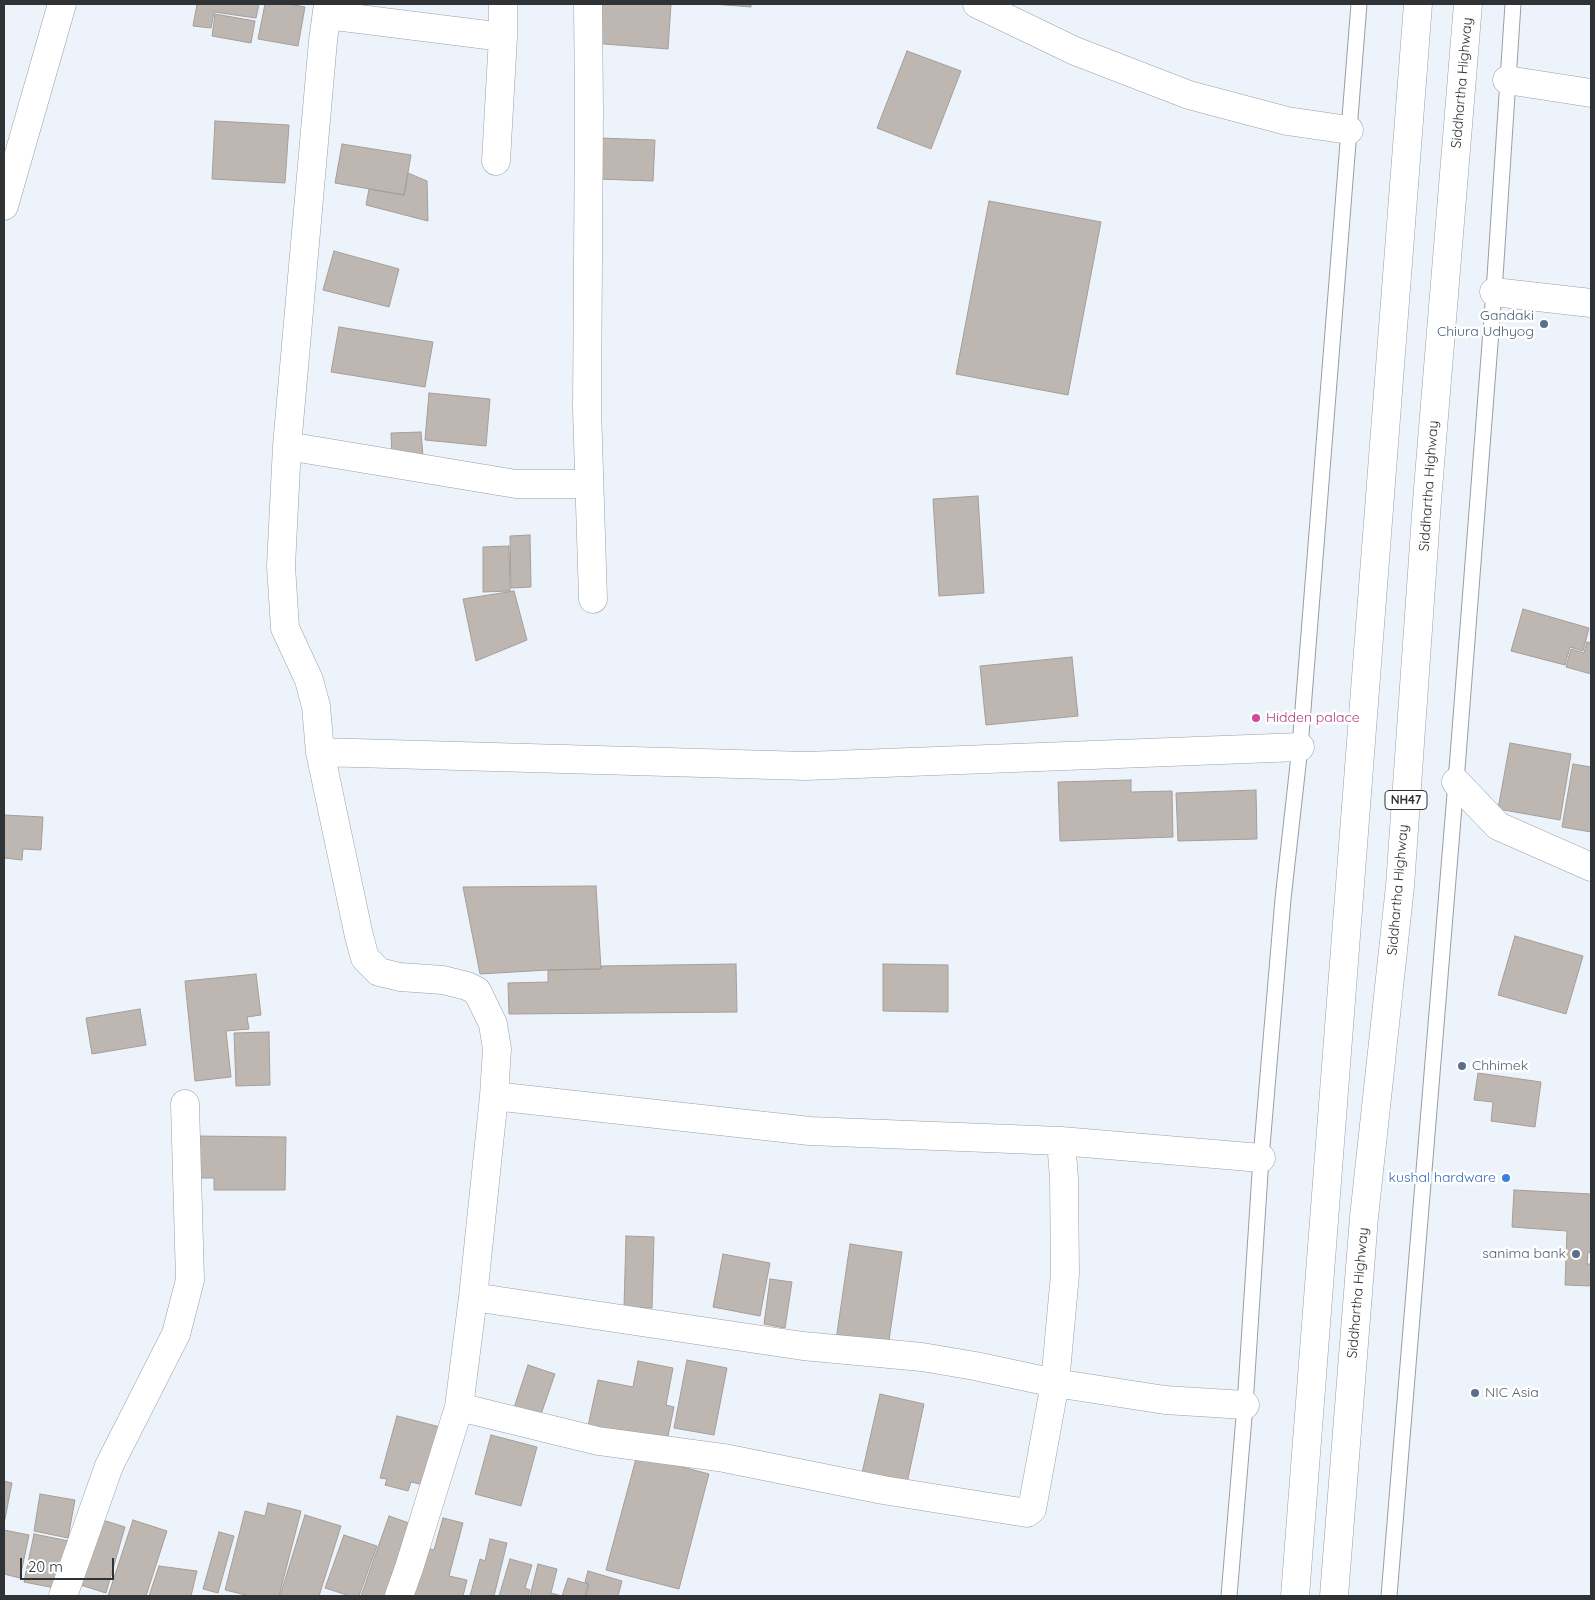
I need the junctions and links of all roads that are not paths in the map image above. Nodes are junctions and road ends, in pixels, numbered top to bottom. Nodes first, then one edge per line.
1 (62, 4) edge
2 (503, 4) edge
3 (588, 4) edge
4 (977, 4) edge
5 (1359, 4) edge
6 (1418, 4) edge
7 (1468, 4) edge
8 (1513, 4) edge
9 (328, 10) edge
10 (503, 37) junction
11 (1507, 80) junction
12 (1591, 92) edge
13 (1349, 130) junction
14 (496, 161) dead end
15 (4, 206) edge
16 (1494, 292) junction
17 (1591, 303) edge
18 (288, 446) junction
19 (589, 484) junction
20 (593, 599) dead end
21 (1300, 747) junction
22 (320, 752) junction
23 (1456, 782) junction
24 (1591, 867) edge
25 (494, 1096) junction
26 (185, 1104) dead end
27 (1061, 1141) junction
28 (1261, 1158) junction
29 (473, 1298) junction
30 (1055, 1383) junction
31 (1245, 1405) junction
32 (459, 1408) junction
33 (63, 1596) edge
34 (399, 1596) edge
35 (1229, 1596) edge
36 (1295, 1596) edge
37 (1334, 1596) edge
38 (1389, 1596) edge

1 - 15 main road
2 - 10 main road
3 - 19 main road
4 - 13 main road
5 - 13 lane
6 - 36 main road
7 - 37 main road, Siddhartha Highway / NH47
8 - 11 lane
9 - 10 main road
9 - 18 main road
10 - 14 main road
11 - 12 main road
11 - 16 lane
13 - 21 lane
16 - 17 main road
16 - 23 lane
18 - 19 main road
18 - 22 main road
19 - 20 main road
21 - 22 main road
21 - 28 lane
22 - 25 main road
23 - 24 main road
23 - 38 lane
25 - 27 main road
25 - 29 main road
26 - 33 main road
27 - 28 main road
27 - 30 main road
28 - 31 lane
29 - 30 main road
29 - 32 main road
30 - 31 main road
30 - 32 main road
31 - 35 lane
32 - 34 main road

